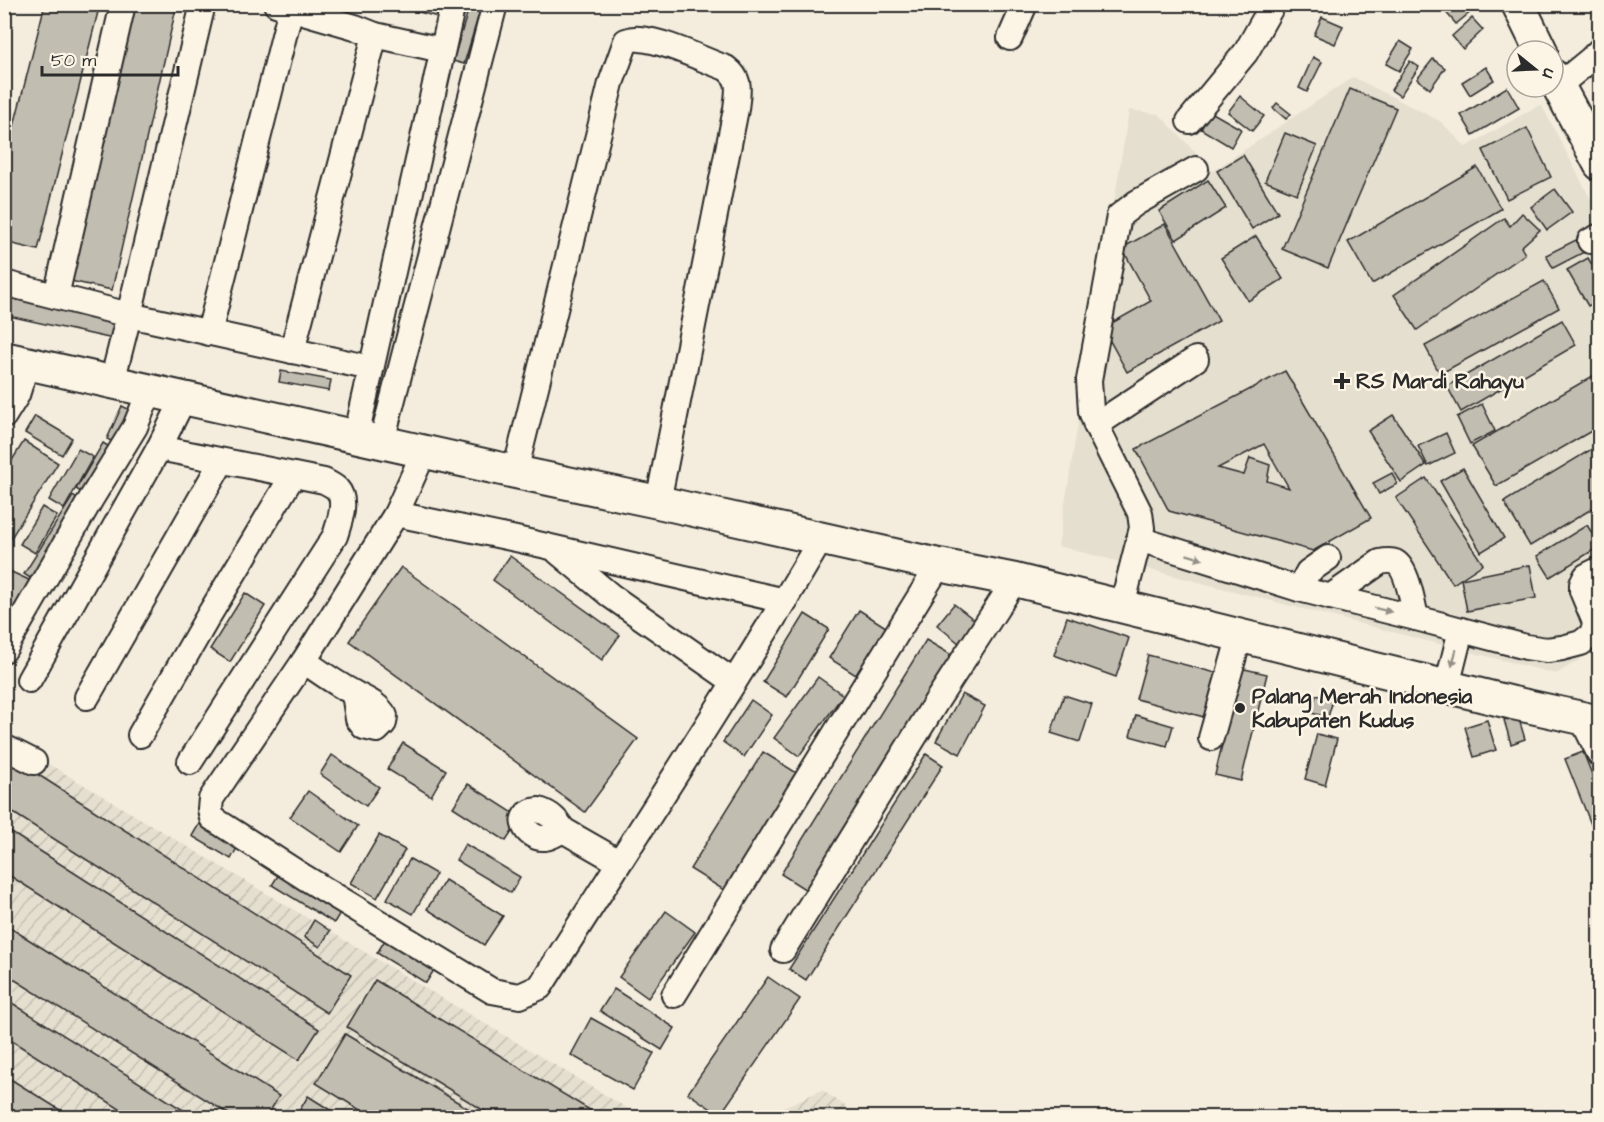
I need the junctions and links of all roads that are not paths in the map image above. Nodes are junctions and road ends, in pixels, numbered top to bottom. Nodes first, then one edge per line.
1 (123, 4) edge
2 (203, 4) edge
3 (453, 4) edge
4 (495, 4) edge
5 (1025, 4) edge
6 (1273, 4) edge
7 (1518, 4) edge
8 (284, 6) edge
9 (375, 35) junction
10 (1010, 38) dead end
11 (1535, 39) edge
12 (442, 50) junction
13 (1599, 50) edge
14 (1565, 75) edge
15 (1565, 99) edge
16 (1189, 122) dead end
17 (1599, 164) edge
18 (1196, 168) dead end
19 (4, 283) edge
20 (56, 296) junction
21 (129, 315) junction
22 (209, 333) junction
23 (292, 351) junction
24 (1196, 359) dead end
25 (16, 360) edge
26 (371, 368) junction
27 (112, 382) junction
28 (150, 390) junction
29 (184, 398) junction
30 (4, 416) edge
31 (1096, 426) junction
32 (369, 439) junction
33 (159, 448) junction
34 (424, 452) junction
35 (222, 461) junction
36 (515, 472) junction
37 (293, 475) junction
38 (658, 502) junction
39 (396, 514) junction
40 (821, 539) junction
41 (1139, 539) junction
42 (554, 548) junction
43 (1328, 558) dead end
44 (939, 565) junction
45 (640, 568) junction
46 (1599, 569) edge
47 (1015, 580) junction
48 (1299, 589) junction
49 (611, 596) junction
50 (1330, 597) junction
51 (785, 601) junction
52 (1594, 602) edge
53 (1122, 606) junction
54 (1416, 618) junction
55 (1461, 630) junction
56 (1240, 635) junction
57 (4, 650) edge
58 (304, 662) junction
59 (29, 680) dead end
60 (734, 682) junction
61 (1447, 686) junction
62 (354, 693) dead end
63 (87, 698) dead end
64 (1591, 720) edge
65 (140, 735) dead end
66 (1211, 738) dead end
67 (4, 747) edge
68 (1599, 755) edge
69 (34, 762) dead end
70 (190, 762) dead end
71 (563, 830) dead end
72 (619, 862) junction
73 (783, 950) dead end
74 (674, 995) dead end

1 - 20 street
2 - 21 street
3 - 12 street
4 - 32 street
5 - 10 street
6 - 16 street
7 - 11 main road
8 - 9 street
8 - 22 street
9 - 12 street
9 - 23 street
12 - 26 street
13 - 14 street
15 - 17 main road
18 - 31 street
19 - 20 street
20 - 21 street
21 - 22 street
21 - 27 street
22 - 23 street
23 - 26 street
24 - 31 street
25 - 27 main road
25 - 30 street
26 - 32 street
27 - 28 main road
28 - 29 main road
28 - 57 street
29 - 32 main road
29 - 33 street
31 - 41 street
32 - 34 main road
33 - 35 street
33 - 59 street
34 - 36 main road
34 - 39 street
35 - 37 street
35 - 63 street
36 - 38 main road
36 - 38 street
37 - 65 street
37 - 70 street
38 - 40 main road
39 - 42 street
39 - 58 street
40 - 44 main road
40 - 51 street
41 -> 48 street
41 - 53 street
42 - 45 street
42 - 49 street
43 - 48 street
44 - 47 main road
44 - 74 street
45 - 49 street
45 - 51 street
46 - 52 street
47 - 53 main road
47 - 73 street
48 - 50 street
49 - 60 street
50 -> 54 street
50 - 54 street
51 - 60 street
52 - 55 street
53 - 56 main road
54 - 55 street
55 -> 61 street
56 - 61 main road
56 - 66 street
58 - 62 street
58 - 72 street
60 - 72 street
61 - 64 main road
64 - 68 street
67 - 69 street
71 - 72 street

